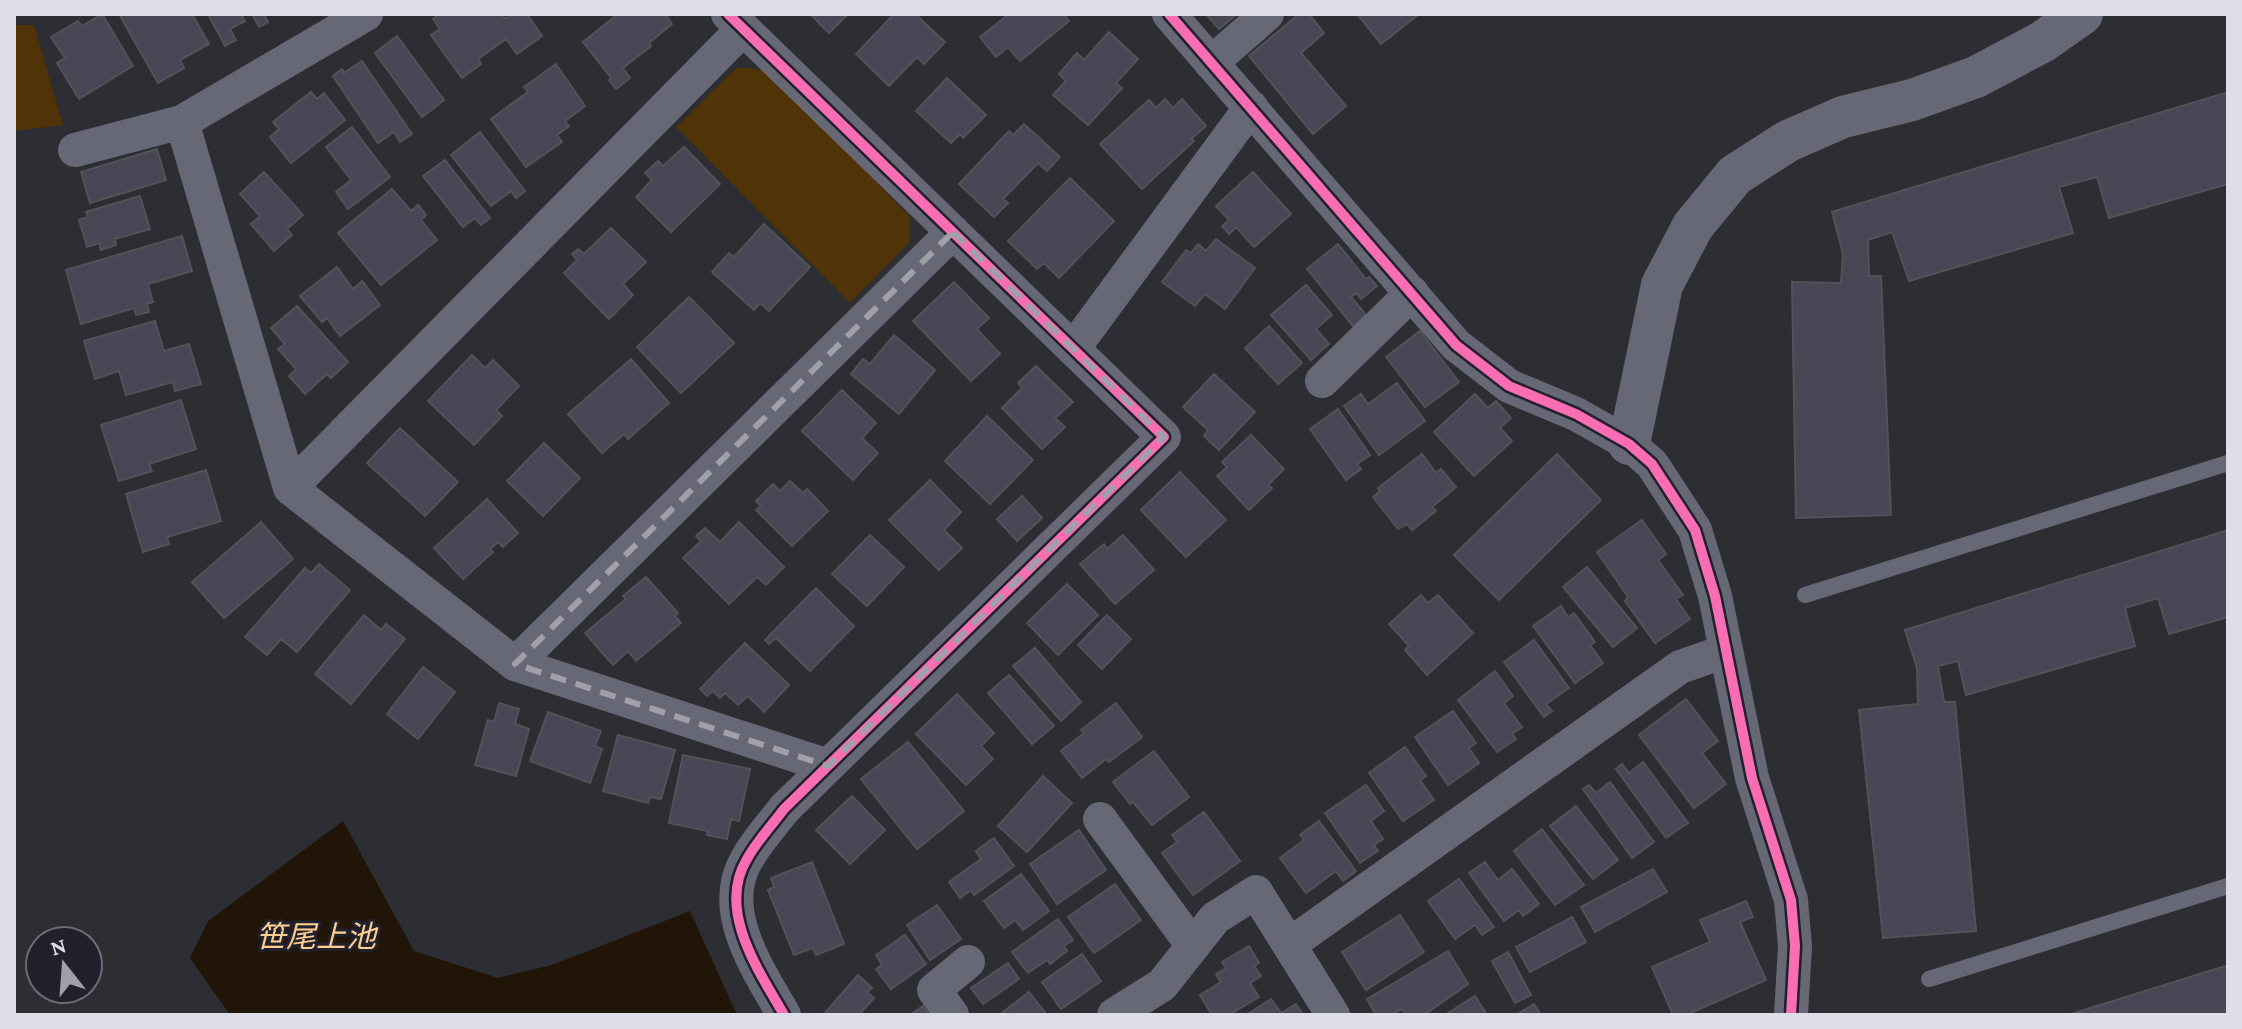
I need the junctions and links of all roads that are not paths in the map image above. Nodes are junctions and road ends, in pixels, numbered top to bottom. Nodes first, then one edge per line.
1 (366, 14) edge
2 (1169, 14) edge
3 (1267, 14) edge
4 (2082, 14) edge
5 (736, 22) edge
6 (1211, 63) junction
7 (1251, 107) junction
8 (182, 122) junction
9 (75, 150) dead end
10 (953, 232) junction
11 (1412, 293) junction
12 (1073, 349) junction
13 (1322, 381) dead end
14 (1629, 444) junction
15 (2228, 463) edge
16 (290, 488) junction
17 (1805, 595) dead end
18 (1726, 651) junction
19 (515, 664) junction
20 (828, 766) junction
21 (1100, 819) dead end
22 (2228, 886) edge
23 (1289, 945) junction
24 (1193, 946) junction
25 (968, 962) dead end
26 (1929, 979) dead end
27 (784, 1015) edge
28 (952, 1015) edge
29 (1114, 1015) edge
30 (1333, 1015) edge
31 (1791, 1015) edge

1 - 8 street
2 - 6 street
3 - 6 street
4 - 14 street
5 - 10 street
5 - 16 street
6 - 7 street
7 - 11 street
7 - 12 street
8 - 9 street
8 - 16 street
10 - 12 street
10 - 19 street
11 - 13 street
11 - 14 street
12 - 20 street
14 - 18 street
15 - 17 lane
16 - 19 street
18 - 23 street
18 - 31 street
19 - 20 street
20 - 27 street
21 - 24 street
22 - 26 lane
23 - 24 street
23 - 30 street
24 - 29 street
25 - 28 street

